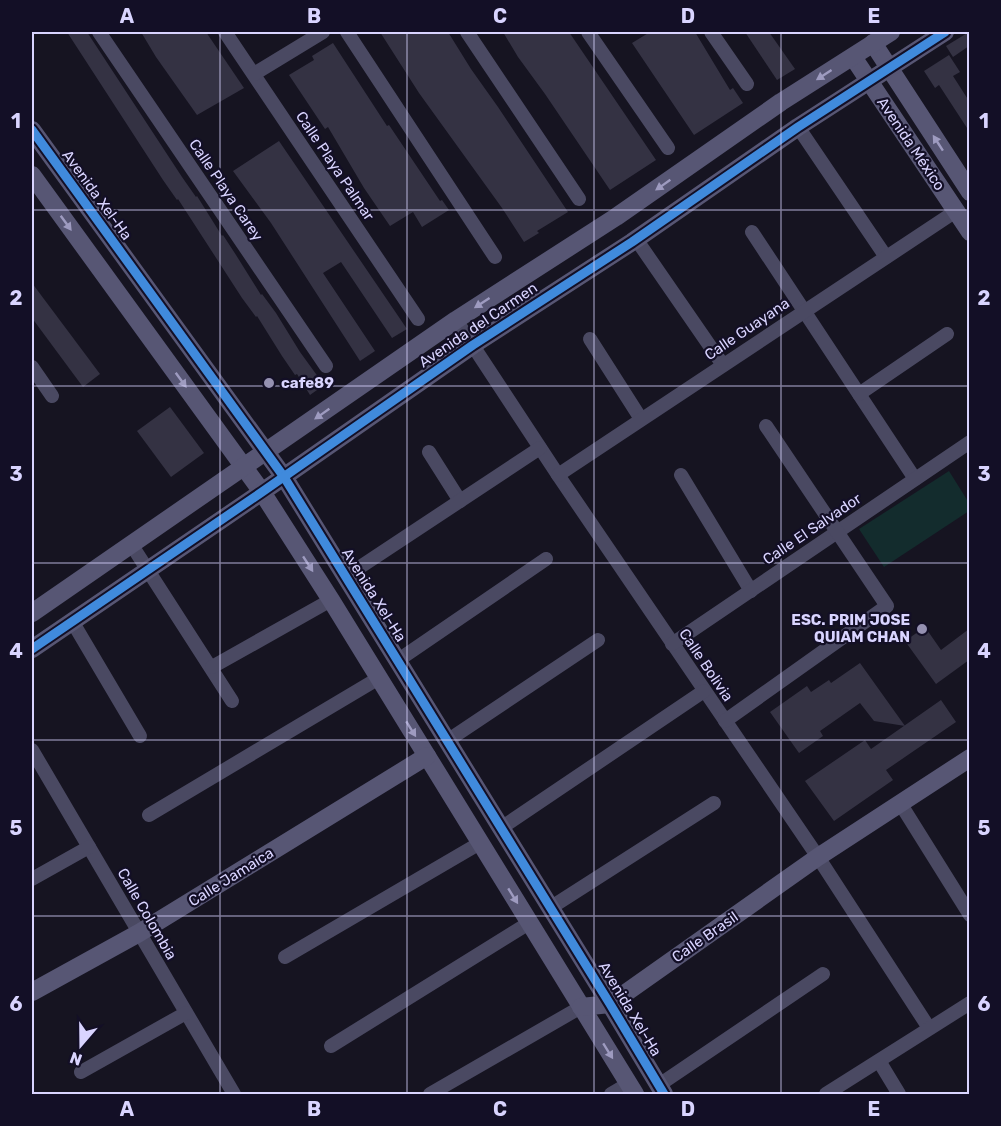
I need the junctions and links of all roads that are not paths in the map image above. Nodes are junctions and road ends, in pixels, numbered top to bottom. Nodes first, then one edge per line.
1 (99, 32) edge
2 (225, 32) edge
3 (323, 32) edge
4 (347, 32) edge
5 (467, 32) edge
6 (588, 32) edge
7 (711, 32) edge
8 (891, 32) edge
9 (945, 32) edge
10 (873, 43) junction
11 (853, 57) junction
12 (890, 67) junction
13 (254, 74) junction
14 (869, 81) junction
15 (747, 84) dead end
16 (798, 127) junction
17 (32, 130) edge
18 (668, 148) dead end
19 (32, 175) edge
20 (969, 192) edge
21 (579, 199) dead end
22 (956, 211) junction
23 (752, 232) dead end
24 (969, 232) edge
25 (636, 239) junction
26 (495, 257) dead end
27 (886, 257) junction
28 (804, 311) junction
29 (418, 319) dead end
30 (456, 320) junction
31 (946, 334) dead end
32 (590, 339) dead end
33 (472, 345) junction
34 (723, 365) junction
35 (326, 366) dead end
36 (32, 367) edge
37 (859, 394) junction
38 (52, 396) dead end
39 (641, 419) junction
40 (766, 426) dead end
41 (969, 442) edge
42 (540, 448) junction
43 (429, 452) dead end
44 (266, 453) junction
45 (244, 467) junction
46 (558, 475) junction
47 (681, 475) dead end
48 (284, 477) junction
49 (915, 479) junction
50 (262, 492) junction
51 (460, 501) junction
52 (836, 532) junction
53 (131, 544) junction
54 (546, 559) dead end
55 (148, 568) junction
56 (345, 577) junction
57 (751, 591) junction
58 (331, 600) junction
59 (32, 613) edge
60 (72, 621) junction
61 (598, 640) dead end
62 (672, 644) junction
63 (32, 649) edge
64 (397, 661) junction
65 (212, 667) junction
66 (379, 678) junction
67 (704, 691) junction
68 (232, 701) dead end
69 (725, 721) junction
70 (140, 736) dead end
71 (447, 741) junction
72 (32, 750) edge
73 (427, 756) junction
74 (969, 758) edge
75 (900, 803) junction
76 (714, 804) dead end
77 (149, 815) dead end
78 (501, 828) junction
79 (480, 843) junction
80 (89, 847) junction
81 (818, 857) junction
82 (32, 879) edge
83 (550, 908) junction
84 (969, 915) edge
85 (529, 923) junction
86 (139, 933) junction
87 (285, 957) dead end
88 (823, 974) dead end
89 (32, 992) edge
90 (969, 1003) edge
91 (610, 1004) junction
92 (581, 1007) junction
93 (186, 1013) junction
94 (929, 1028) junction
95 (331, 1046) dead end
96 (879, 1061) junction
97 (81, 1072) dead end
98 (631, 1089) edge
99 (662, 1090) edge
100 (234, 1095) edge
101 (430, 1095) edge
102 (611, 1095) edge
103 (826, 1095) edge
104 (899, 1095) edge

1 - 35 street, Calle Playa Carey
2 - 13 street, Calle Playa Palmar
3 - 13 street
4 - 26 street
5 - 21 street
6 - 18 street
7 - 15 street
8 - 10 street, Avenida del Carmen
9 - 12 street, Avenida del Carmen
10 - 11 street, Avenida del Carmen
10 - 12 street, Avenida México
11 - 14 street, Avenida México
11 -> 30 street, Avenida del Carmen
12 - 14 street, Avenida del Carmen
20 -> 12 street, Avenida México
13 - 29 street, Calle Playa Palmar
14 - 16 street, Avenida del Carmen
14 - 22 street, Avenida México
16 - 25 street, Avenida del Carmen
16 - 27 street
17 - 44 street, Avenida Xel-Ha
19 -> 45 street
22 - 24 street, Avenida México
22 - 27 street, Calle Guayana
23 - 28 street
25 - 33 street, Avenida del Carmen
25 - 34 street
27 - 28 street, Calle Guayana
28 - 34 street, Calle Guayana
28 - 37 street
30 - 33 street, Calle Bolivia
30 -> 44 street, Avenida del Carmen
31 - 37 street
32 - 39 street
33 - 42 street, Calle Bolivia
33 - 48 street, Avenida del Carmen
34 - 39 street, Calle Guayana
36 - 38 street
37 - 49 street
39 - 46 street, Calle Guayana
40 - 52 street
41 - 49 street, Calle El Salvador
42 - 46 street, Calle Bolivia
42 - 51 street
43 - 51 street
44 - 45 street, Avenida del Carmen
44 - 48 street, Avenida Xel-Ha
45 - 50 street
45 - 53 street, Avenida del Carmen
46 - 62 street, Calle Bolivia
47 - 57 street
48 - 50 street, Avenida del Carmen
48 - 56 street, Avenida Xel-Ha
49 - 52 street, Calle El Salvador
50 - 55 street, Avenida del Carmen
50 -> 58 street
51 - 56 street
52 - 57 street, Calle El Salvador
52 - 69 street
53 - 55 street
53 - 59 street, Avenida del Carmen
54 - 64 street
55 - 60 street, Avenida del Carmen
55 - 65 street
56 - 64 street, Avenida Xel-Ha
57 - 62 street, Calle El Salvador
58 - 65 street
58 - 66 street
60 - 63 street, Avenida del Carmen
60 - 70 street
61 - 71 street
62 - 67 street, Calle Bolivia
64 - 71 street, Avenida Xel-Ha
65 - 68 street
66 -> 73 street
66 - 77 street
67 - 69 street, Calle Bolivia
67 - 78 street
69 - 81 street, Calle Bolivia
71 - 78 street, Avenida Xel-Ha
72 - 80 street, Calle Colombia
73 - 79 street
73 - 86 street, Calle Jamaica
74 - 75 street, Calle Brasil
75 - 81 street, Calle Brasil
75 - 84 street
76 - 83 street
78 - 83 street, Avenida Xel-Ha
79 -> 85 street
79 - 87 street
80 - 82 street
80 - 86 street, Calle Colombia
81 - 91 street, Calle Brasil
81 - 94 street, Calle Bolivia
83 - 91 street, Avenida Xel-Ha
85 - 92 street
85 - 95 street
86 - 89 street, Calle Jamaica
86 - 93 street, Calle Colombia
88 - 99 street
90 - 94 street
91 - 92 street, Calle Brasil
91 - 99 street, Avenida Xel-Ha
92 -> 98 street
92 - 101 street, Calle Brasil
93 - 97 street
93 - 100 street, Calle Colombia
94 - 96 street
96 - 103 street
96 - 104 street
98 - 102 street

